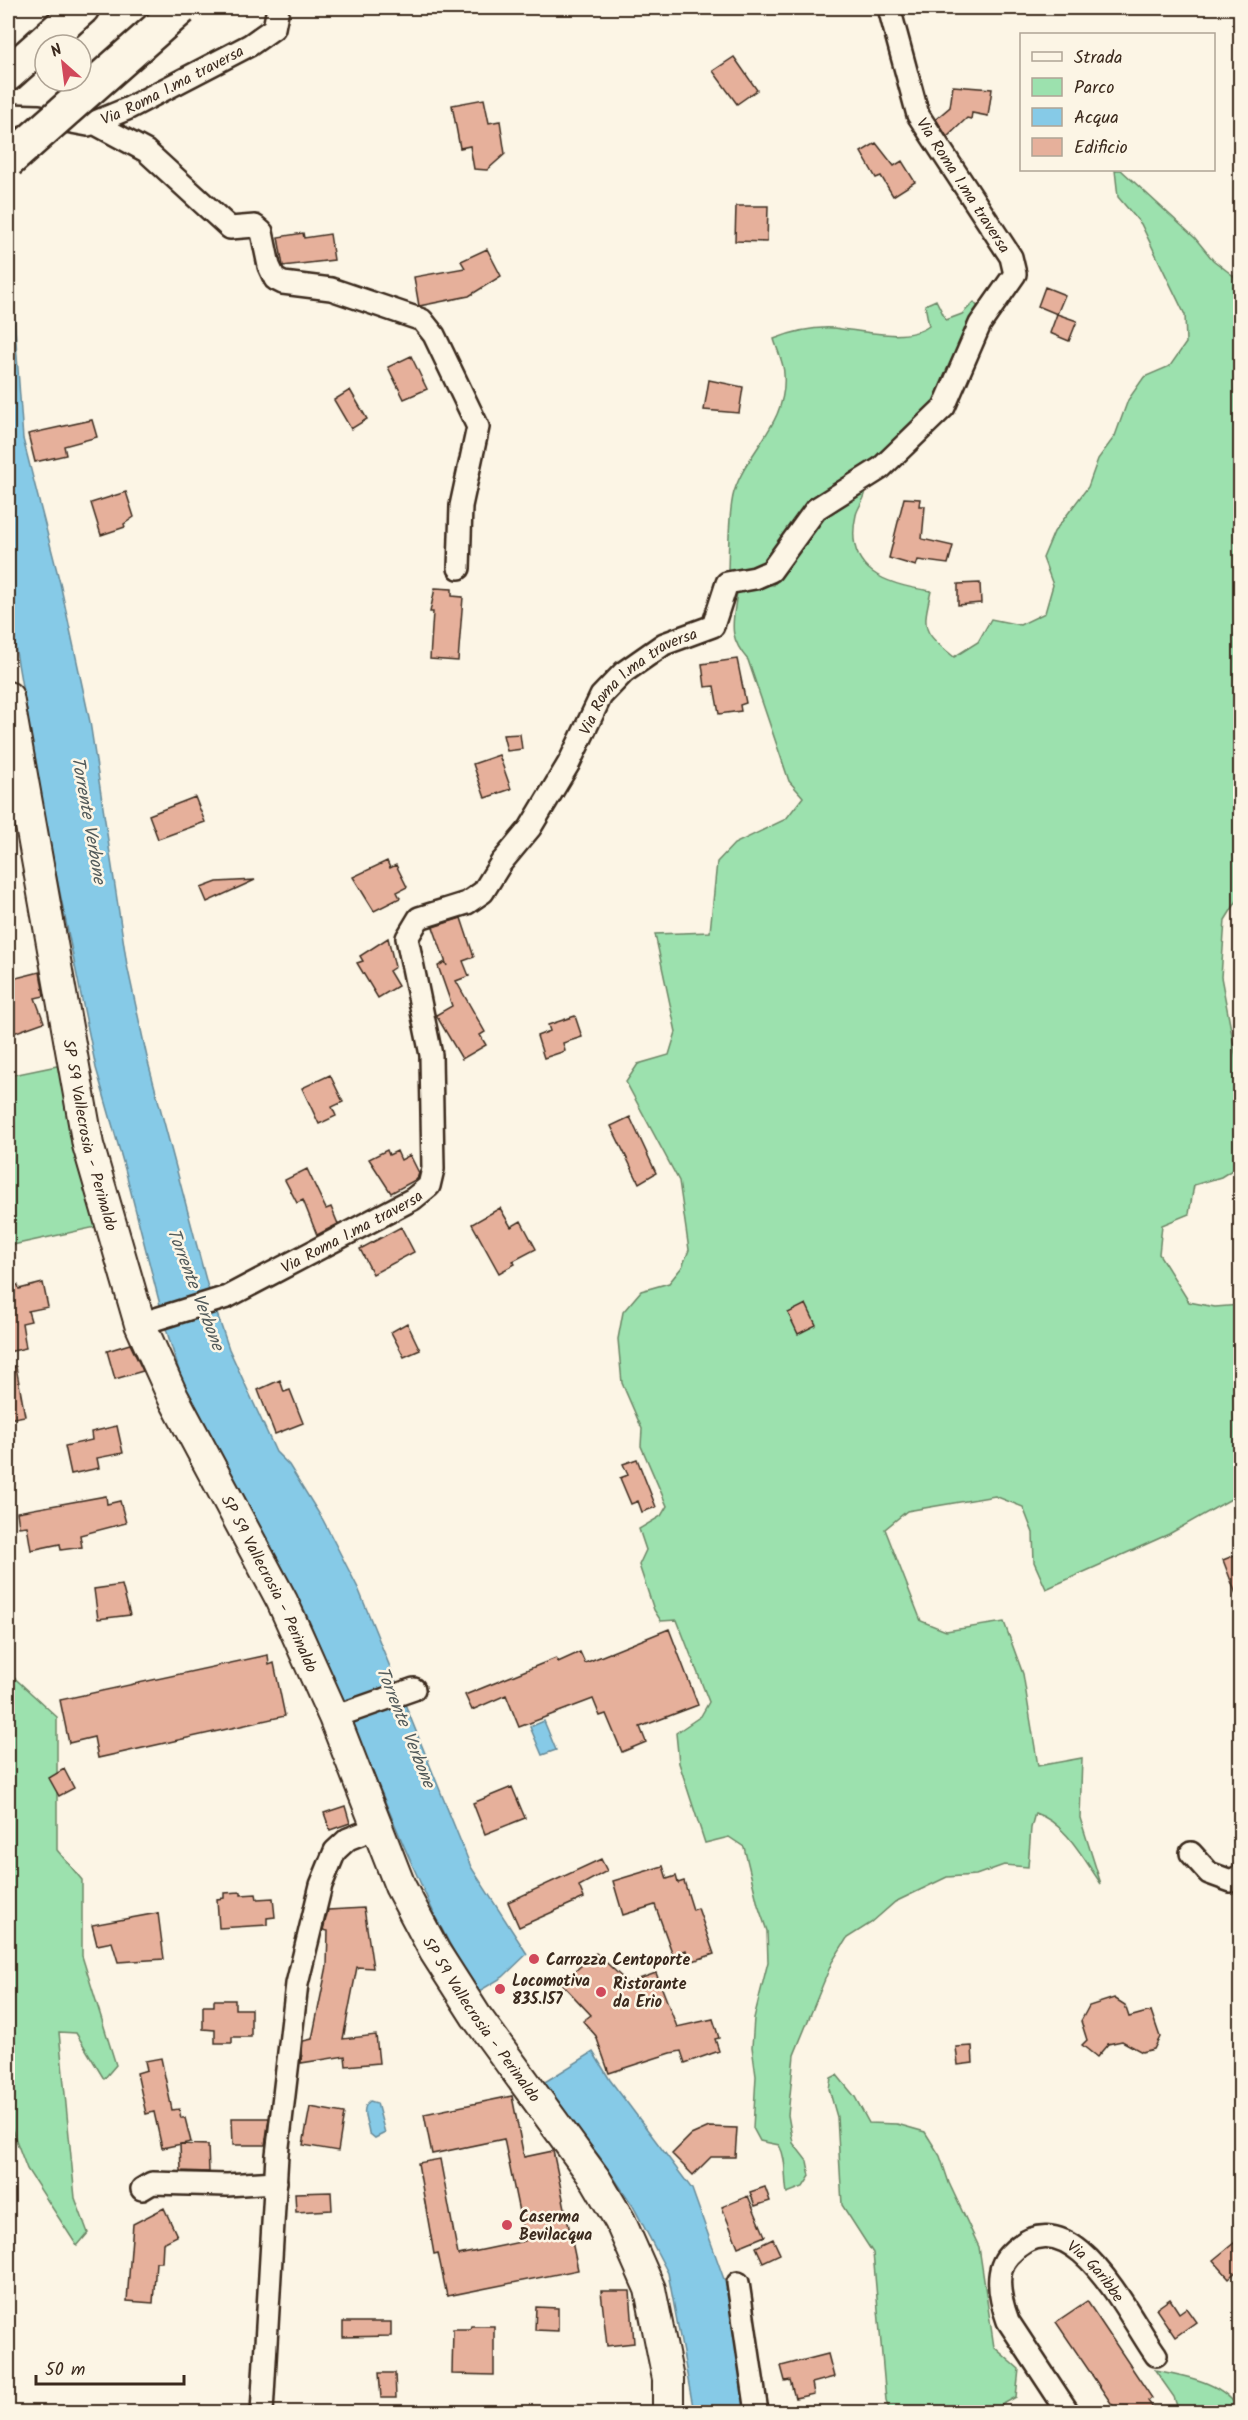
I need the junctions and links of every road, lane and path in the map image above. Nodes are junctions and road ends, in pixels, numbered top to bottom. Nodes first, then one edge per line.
1 (82, 8) edge
2 (181, 8) edge
3 (278, 8) edge
4 (889, 8) edge
5 (8, 74) edge
6 (8, 115) edge
7 (94, 123) junction
8 (8, 161) edge
9 (459, 568) dead end
10 (8, 697) edge
11 (149, 1322) junction
12 (410, 1690) dead end
13 (338, 1716) junction
14 (376, 1828) junction
15 (1191, 1853) dead end
16 (1240, 1876) edge
17 (276, 2182) junction
18 (142, 2189) dead end
19 (738, 2283) dead end
20 (1156, 2355) dead end
21 (262, 2412) edge
22 (668, 2412) edge
23 (757, 2412) edge
24 (1068, 2412) edge

1 - 5 highway
2 - 8 highway, bridge
3 - 7 street, Via Roma 1.ma traversa
4 - 11 street, Via Roma 1.ma traversa
6 - 7 street, Via Roma 1.ma traversa
7 - 9 street
10 - 11 main road, SP 59 Vallecrosia - Perinaldo
11 - 13 main road, SP 59 Vallecrosia - Perinaldo
12 - 13 street
13 - 14 main road, SP 59 Vallecrosia - Perinaldo
14 - 17 street
14 - 22 main road, SP 59 Vallecrosia - Perinaldo
15 - 16 street
17 - 18 street
17 - 21 street
19 - 23 street
20 - 24 street, Via Garibbe

